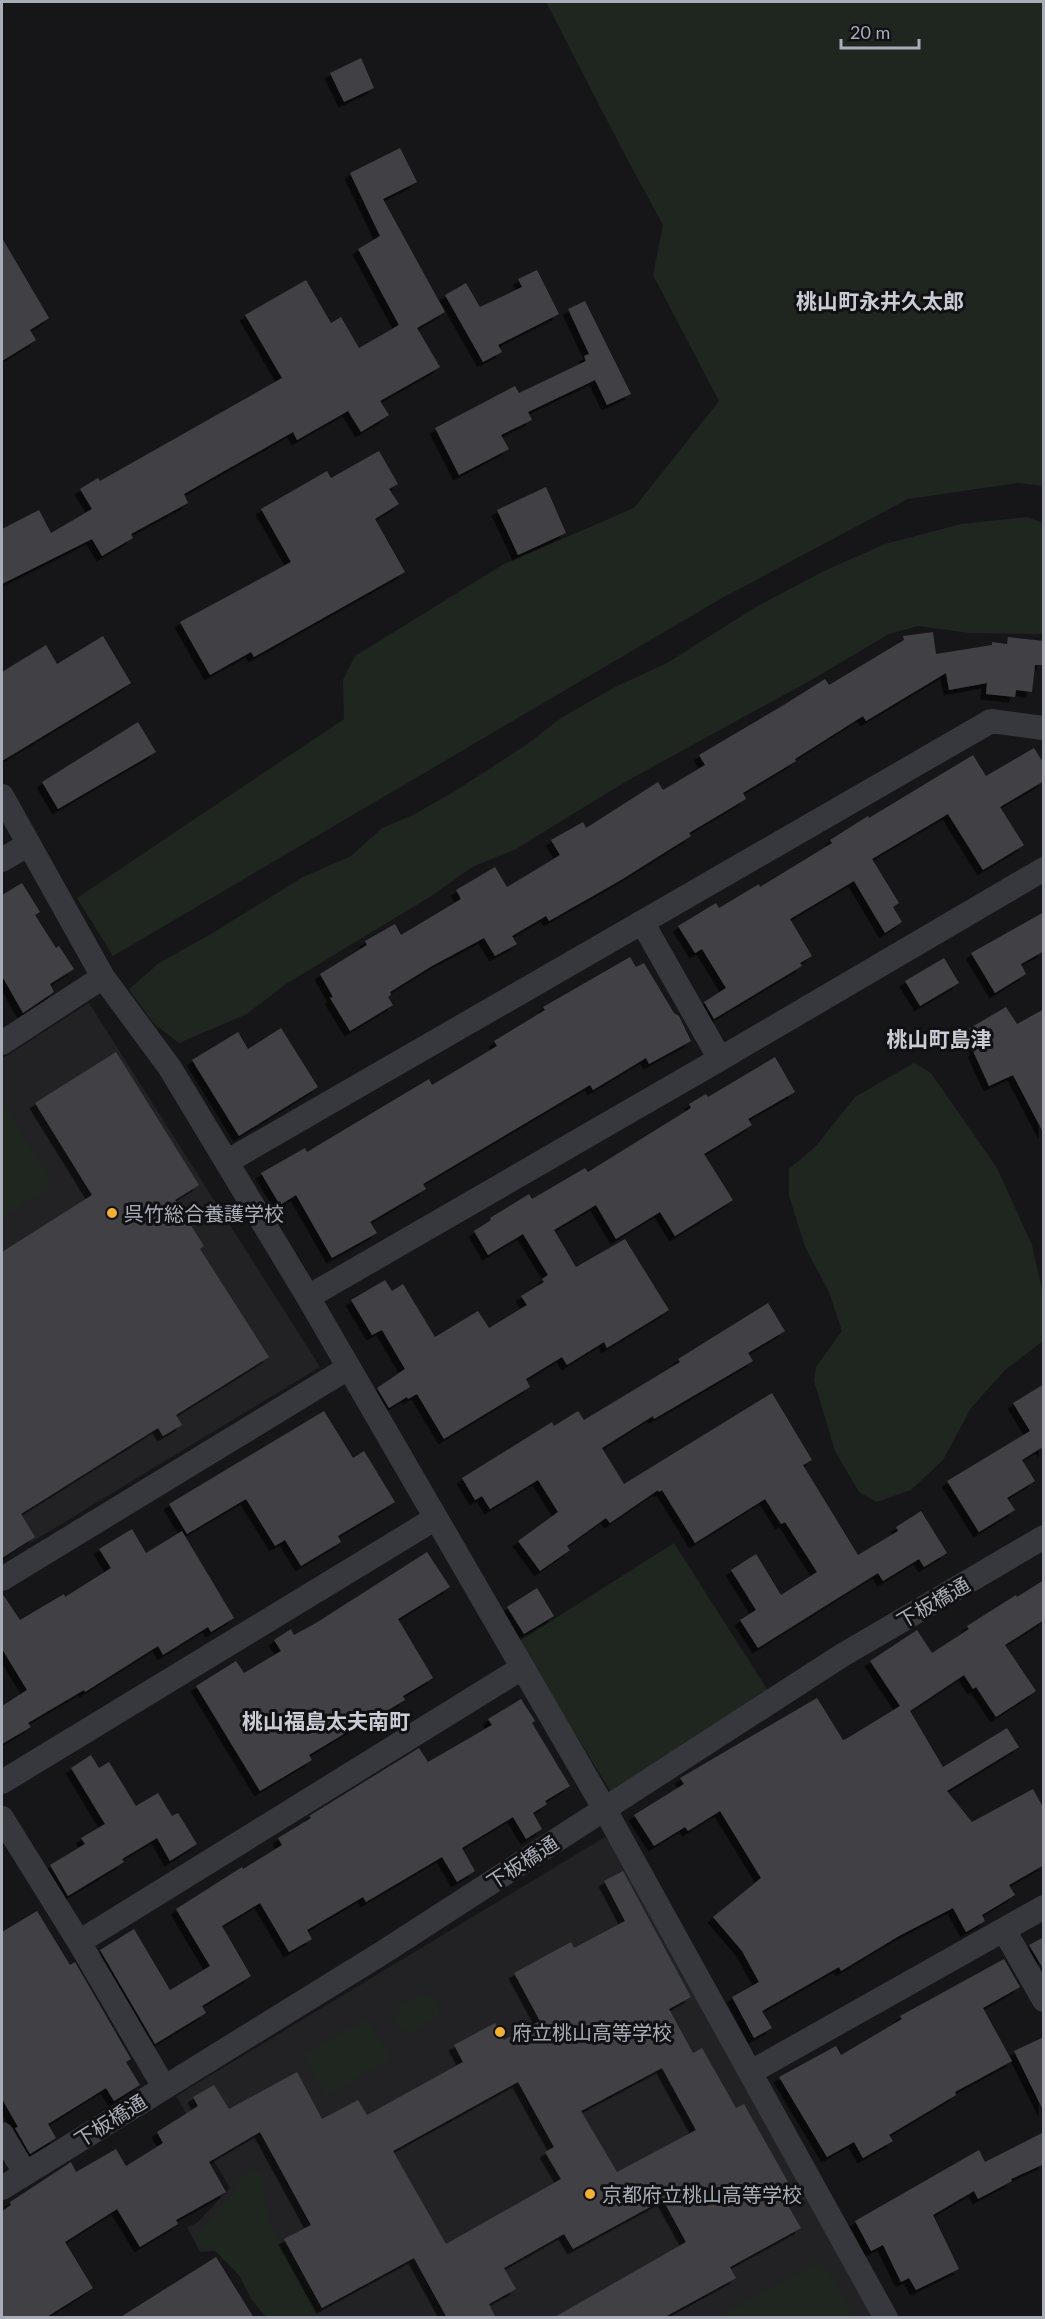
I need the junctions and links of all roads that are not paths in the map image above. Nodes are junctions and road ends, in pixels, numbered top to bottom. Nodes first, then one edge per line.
1 (1044, 728) edge
2 (2, 796) edge
3 (29, 844) junction
4 (2, 860) edge
5 (1044, 869) edge
6 (642, 922) junction
7 (103, 977) junction
8 (2, 1043) edge
9 (720, 1059) junction
10 (228, 1161) junction
11 (308, 1297) junction
12 (348, 1368) junction
13 (436, 1518) junction
14 (1044, 1537) edge
15 (2, 1579) edge
16 (522, 1668) junction
17 (2, 1782) edge
18 (604, 1808) junction
19 (2, 1818) edge
20 (1044, 1907) edge
21 (1004, 1930) junction
22 (79, 1942) junction
23 (1044, 2000) edge
24 (752, 2072) junction
25 (164, 2087) junction
26 (2, 2134) edge
27 (25, 2173) junction
28 (2, 2188) edge
29 (886, 2318) edge

1 - 6 street
2 - 3 street
3 - 4 street
3 - 7 street
5 - 9 street
6 - 9 street
6 - 10 street
7 - 8 street
7 - 10 street
9 - 11 street
10 - 11 street
11 - 12 street
12 - 13 street
12 - 15 street
13 - 16 street
13 - 17 street
14 - 18 street, 下板橋通
16 - 18 street
16 - 22 street
18 - 24 street
18 - 25 street, 下板橋通
19 - 22 street
20 - 21 street
21 - 23 street
21 - 24 street
22 - 25 street
24 - 29 street
25 - 27 street, 下板橋通
26 - 27 street
27 - 28 street, 下板橋通

